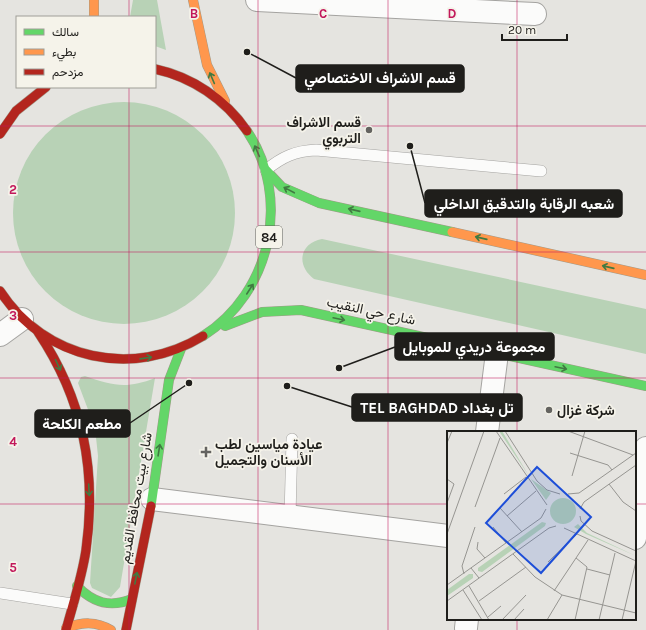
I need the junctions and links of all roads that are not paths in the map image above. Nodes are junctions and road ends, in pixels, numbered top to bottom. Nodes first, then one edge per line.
1 (94, 0) edge
2 (193, 0) edge
3 (257, 0) edge
4 (535, 14) dead end
5 (94, 16) edge
6 (156, 69) edge
7 (45, 88) edge
8 (16, 111) junction
9 (232, 112) junction
10 (0, 122) edge
11 (0, 134) edge
12 (266, 170) junction
13 (541, 171) dead end
14 (646, 275) edge
15 (0, 291) edge
16 (30, 325) junction
17 (209, 334) junction
18 (0, 335) edge
19 (181, 350) junction
20 (497, 354) junction
21 (646, 386) edge
22 (487, 431) edge
23 (292, 439) dead end
24 (646, 448) edge
25 (152, 499) junction
26 (290, 517) junction
27 (636, 530) edge
28 (447, 536) edge
29 (77, 586) junction
30 (0, 593) edge
31 (132, 599) junction
32 (72, 604) junction
33 (66, 629) edge
34 (111, 630) edge
35 (126, 630) edge

1 - 5 main road
9 -> 2 main road, 84
3 - 4 street
6 - 9 main road, 84
7 - 8 main road
8 - 10 main road
8 - 11 main road
12 -> 9 main road, 84
12 - 13 lane
14 -> 12 main road, 84
17 -> 12 main road, 84
15 - 16 main road, 84
16 - 18 street
16 -> 19 main road, 84
16 -> 29 main road
17 - 19 main road, 84
17 -> 20 main road, شارع حي النقيب / 84
25 -> 19 main road, شارع بيت محافظ القديم
20 -> 21 main road, شارع حي النقيب / 84
20 - 22 street
23 - 26 lane
24 - 27 street
25 - 26 street
31 -> 25 main road, شارع بيت محافظ القديم
26 - 28 street
29 - 31 main road
29 - 32 main road
30 - 32 lane
31 - 35 main road, شارع بيت محافظ القديم
32 - 33 main road
33 - 34 main road

